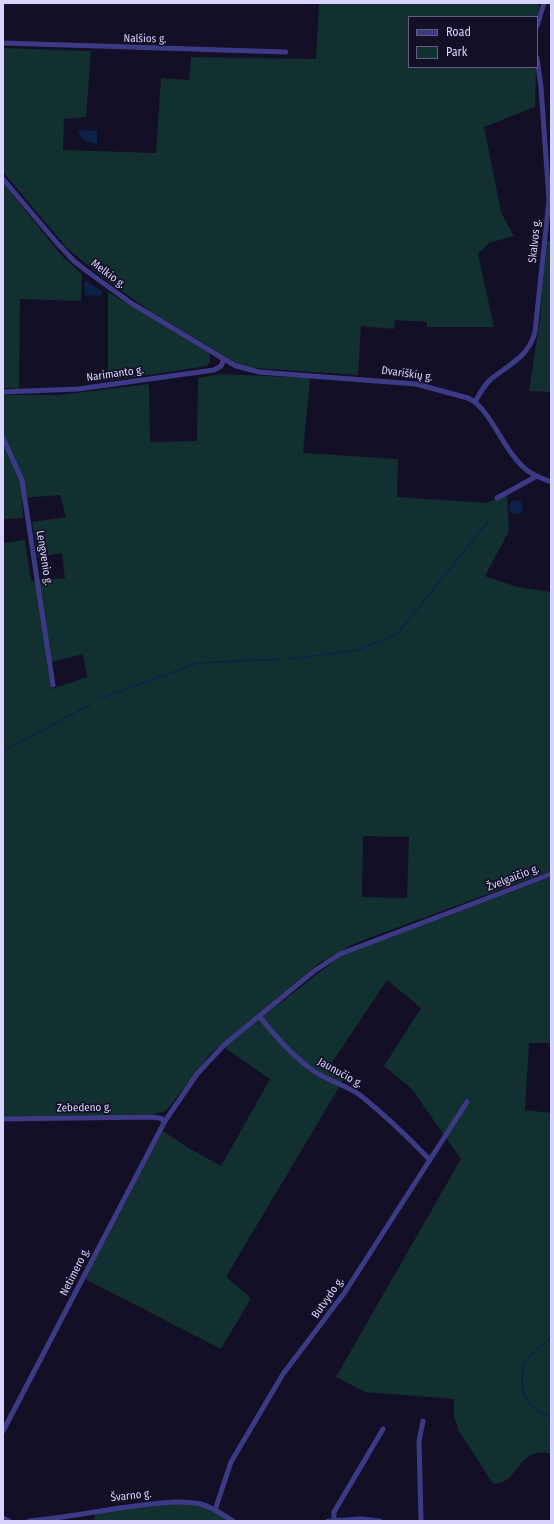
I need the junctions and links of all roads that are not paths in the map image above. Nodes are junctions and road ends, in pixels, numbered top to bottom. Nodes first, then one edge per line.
1 (544, 3) edge
2 (538, 23) edge
3 (3, 44) edge
4 (286, 52) dead end
5 (538, 68) edge
6 (3, 179) edge
7 (549, 231) edge
8 (224, 359) junction
9 (3, 392) edge
10 (476, 402) junction
11 (3, 438) edge
12 (537, 476) junction
13 (551, 482) edge
14 (497, 498) dead end
15 (53, 685) dead end
16 (551, 874) edge
17 (260, 1017) junction
18 (467, 1102) dead end
19 (3, 1119) edge
20 (165, 1121) junction
21 (430, 1160) junction
22 (423, 1421) dead end
23 (383, 1429) dead end
24 (3, 1431) edge
25 (214, 1510) junction
26 (3, 1518) edge
27 (331, 1520) edge
28 (10, 1521) edge
29 (29, 1521) edge
30 (233, 1521) edge
31 (380, 1521) edge
32 (421, 1521) edge

1 - 2 street
3 - 4 street, Nalšios g.
5 - 7 street, Skalvos g.
6 - 8 street, Melkio g.
7 - 10 street, Skalvos g.
8 - 9 street, Narimanto g.
8 - 10 street, Dvariškių g.
10 - 12 street, Dvariškių g.
11 - 15 street, Lengvenio g.
12 - 13 street, Dvariškių g.
12 - 14 street
16 - 17 street, Žvelgaičio g.
17 - 20 street, Netimero g.
17 - 21 street, Jaunučio g.
18 - 21 street, Butvydo g.
19 - 20 street, Zebedeno g.
20 - 24 street, Netimero g.
21 - 25 street, Butvydo g.
22 - 32 street
23 - 27 street
25 - 29 street, Švarno g.
25 - 30 street, Švarno g.
26 - 28 street
27 - 31 street

